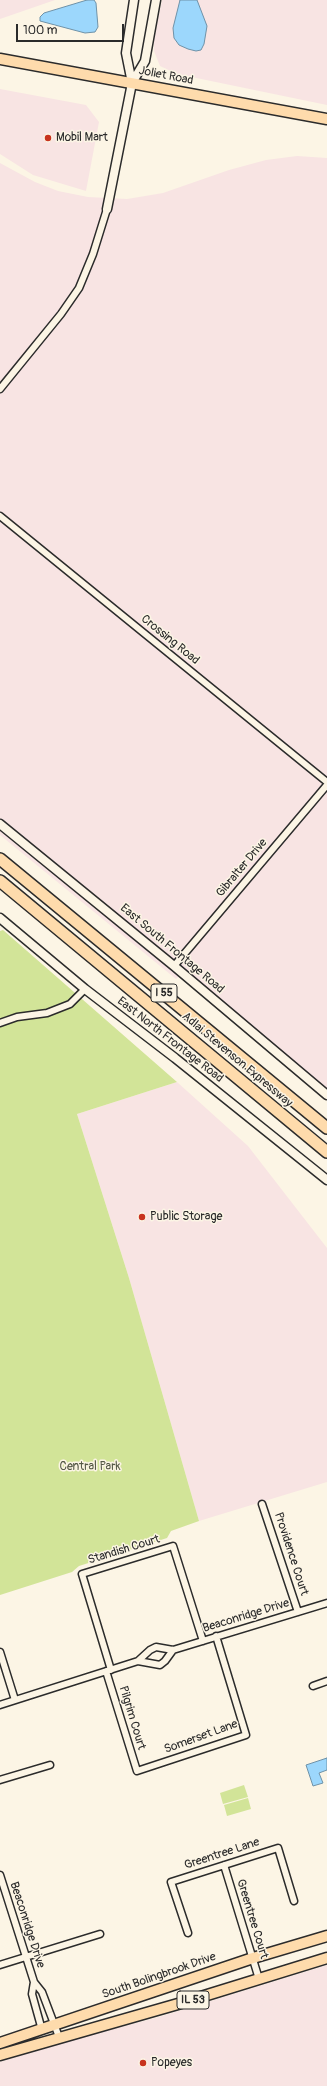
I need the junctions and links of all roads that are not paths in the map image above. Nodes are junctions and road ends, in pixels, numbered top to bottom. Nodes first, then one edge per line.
1 (134, 0) edge
2 (156, 0) edge
3 (0, 59) edge
4 (132, 83) junction
5 (327, 120) edge
6 (107, 209) joint
7 (0, 389) edge
8 (0, 516) edge
9 (327, 782) edge
10 (327, 785) edge
11 (0, 824) edge
12 (0, 859) edge
13 (0, 882) edge
14 (0, 918) edge
15 (174, 966) junction
16 (85, 989) junction
17 (0, 1023) edge
18 (327, 1095) edge
19 (327, 1128) edge
20 (327, 1152) edge
21 (327, 1180) edge
22 (262, 1504) dead end
23 (327, 1603) edge
24 (298, 1612) junction
25 (216, 1636) junction
26 (203, 1641) junction
27 (173, 1650) junction
28 (0, 1652) edge
29 (138, 1661) junction
30 (108, 1670) junction
31 (327, 1681) edge
32 (313, 1686) dead end
33 (15, 1700) junction
34 (0, 1705) edge
35 (50, 1765) dead end
36 (137, 1771) joint
37 (0, 1780) edge
38 (224, 1865) junction
39 (0, 1875) edge
40 (294, 1901) dead end
41 (188, 1933) dead end
42 (100, 1934) dead end
43 (327, 1936) edge
44 (26, 1957) junction
45 (253, 1958) junction
46 (327, 1958) edge
47 (0, 1965) edge
48 (259, 1979) junction
49 (34, 1982) junction
50 (55, 2025) junction
51 (42, 2030) junction
52 (58, 2037) junction
53 (0, 2043) edge
54 (0, 2055) edge

1 - 4 street
2 - 4 street
3 - 4 main road, Joliet Road
4 - 5 main road, Joliet Road
4 - 6 street
6 - 7 street
8 - 9 street, Crossing Road
10 - 15 street, Gibralter Drive
11 - 15 street, East South Frontage Road
12 - 19 highway, Adlai Stevenson Expressway / I 55
13 - 20 highway, Adlai Stevenson Expressway / I 55
14 - 16 street, East North Frontage Road
15 - 18 street, East South Frontage Road
16 - 17 street
16 - 21 street, East North Frontage Road
22 - 24 street, Providence Court
23 - 24 street, Beaconridge Drive
24 - 25 street, Beaconridge Drive
25 - 26 street, Beaconridge Drive
25 - 36 street, Somerset Lane
26 - 27 street, Beaconridge Drive
26 - 30 street, Standish Court
27 - 29 street, Beaconridge Drive
27 - 29 street, Beaconridge Drive
28 - 33 street
29 - 30 street, Beaconridge Drive
30 - 33 street, Beaconridge Drive
30 - 36 street, Pilgrim Court
31 - 32 street
33 - 34 street, Beaconridge Drive
35 - 37 street
38 - 40 street, Greentree Lane
38 - 41 street, Greentree Lane
38 - 45 street, Greentree Court
39 - 44 street, Beaconridge Drive
42 - 44 street
43 - 45 main road, South Bolingbrook Drive / IL 53
44 - 47 street
44 - 49 street, Beaconridge Drive
45 - 48 street, Greentree Court
45 - 50 main road, South Bolingbrook Drive / IL 53
46 - 48 main road, IL 53
48 - 52 main road, IL 53
49 - 50 street, Beaconridge Drive
49 - 51 street, Beaconridge Drive
50 - 51 main road, South Bolingbrook Drive / IL 53
50 - 52 street, Beaconridge Drive
51 - 53 main road, South Bolingbrook Drive / IL 53
52 - 54 main road, IL 53

